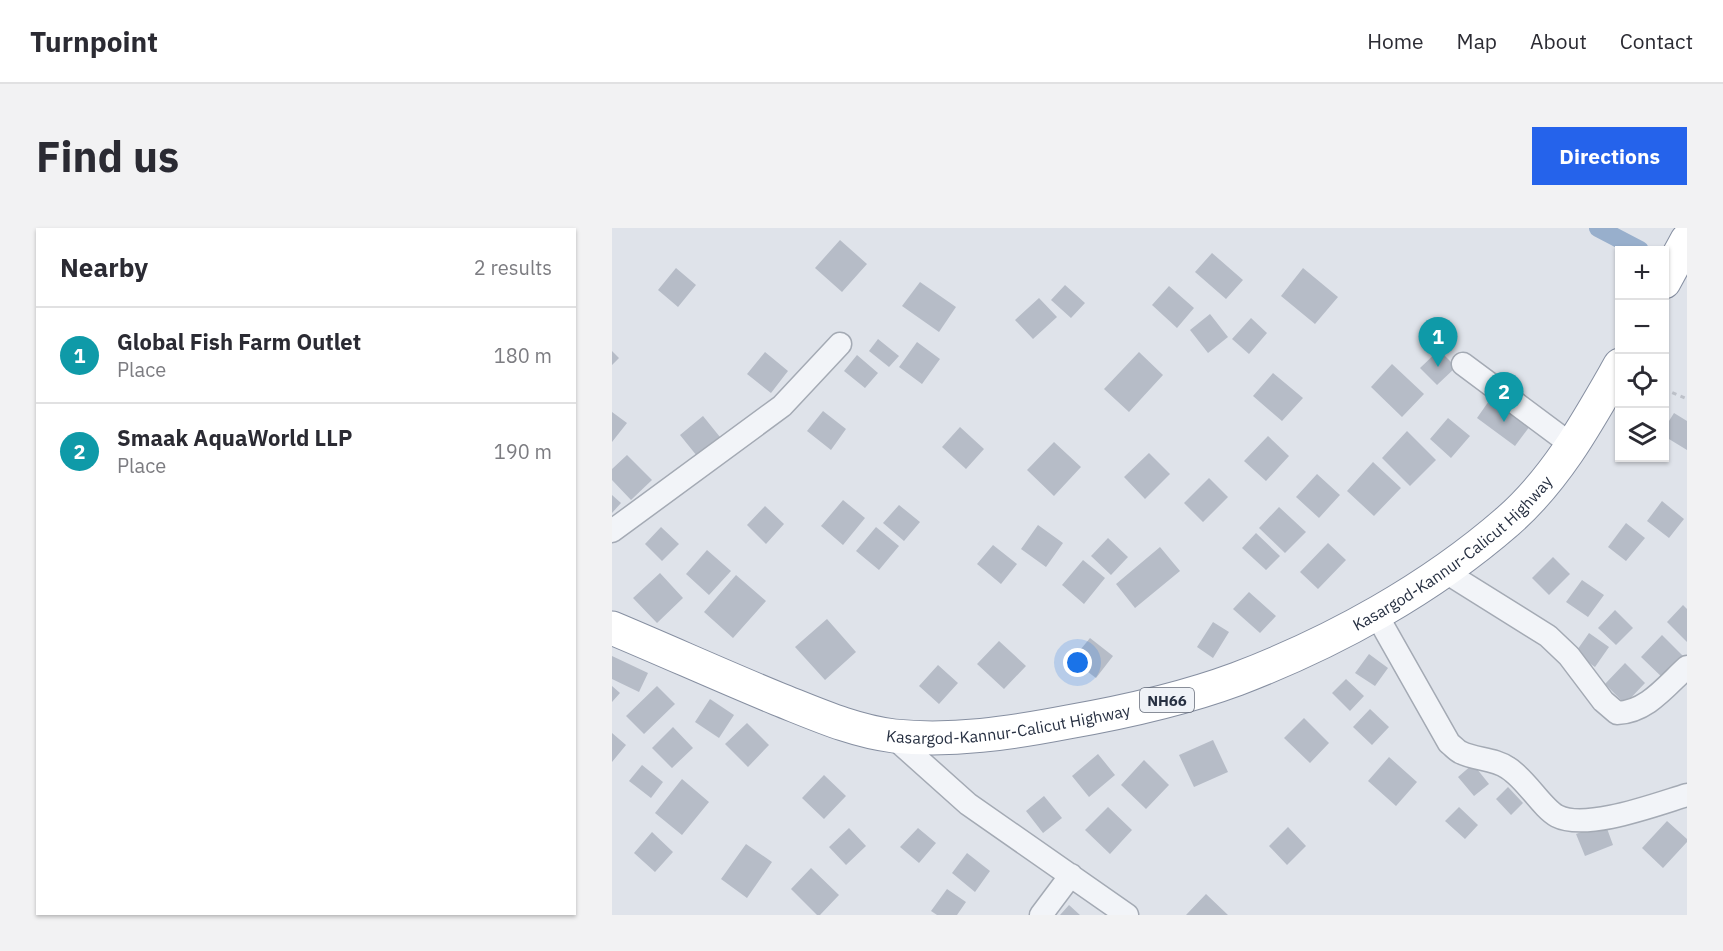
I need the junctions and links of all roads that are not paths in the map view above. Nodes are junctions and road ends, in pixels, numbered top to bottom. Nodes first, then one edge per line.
1 (1687, 240) edge
2 (1669, 274) edge
3 (840, 344) dead end
4 (1463, 364) dead end
5 (1615, 374) edge
6 (1573, 446) junction
7 (612, 531) edge
8 (1444, 571) junction
9 (1376, 614) junction
10 (612, 628) edge
11 (1687, 667) edge
12 (892, 736) junction
13 (1687, 795) edge
14 (1071, 875) junction
15 (1041, 915) edge
16 (1127, 915) edge

1 - 2 highway
3 - 7 street
4 - 6 street
5 - 6 highway, Kasargod-Kannur-Calicut Highway / NH66
6 - 8 highway, Kasargod-Kannur-Calicut Highway / NH66
8 - 9 highway, Kasargod-Kannur-Calicut Highway / NH66
8 - 11 street
9 - 12 highway, Kasargod-Kannur-Calicut Highway / NH66
9 - 13 street
10 - 12 highway, Kasargod-Kannur-Calicut Highway / NH66
12 - 14 street
14 - 15 street
14 - 16 street

